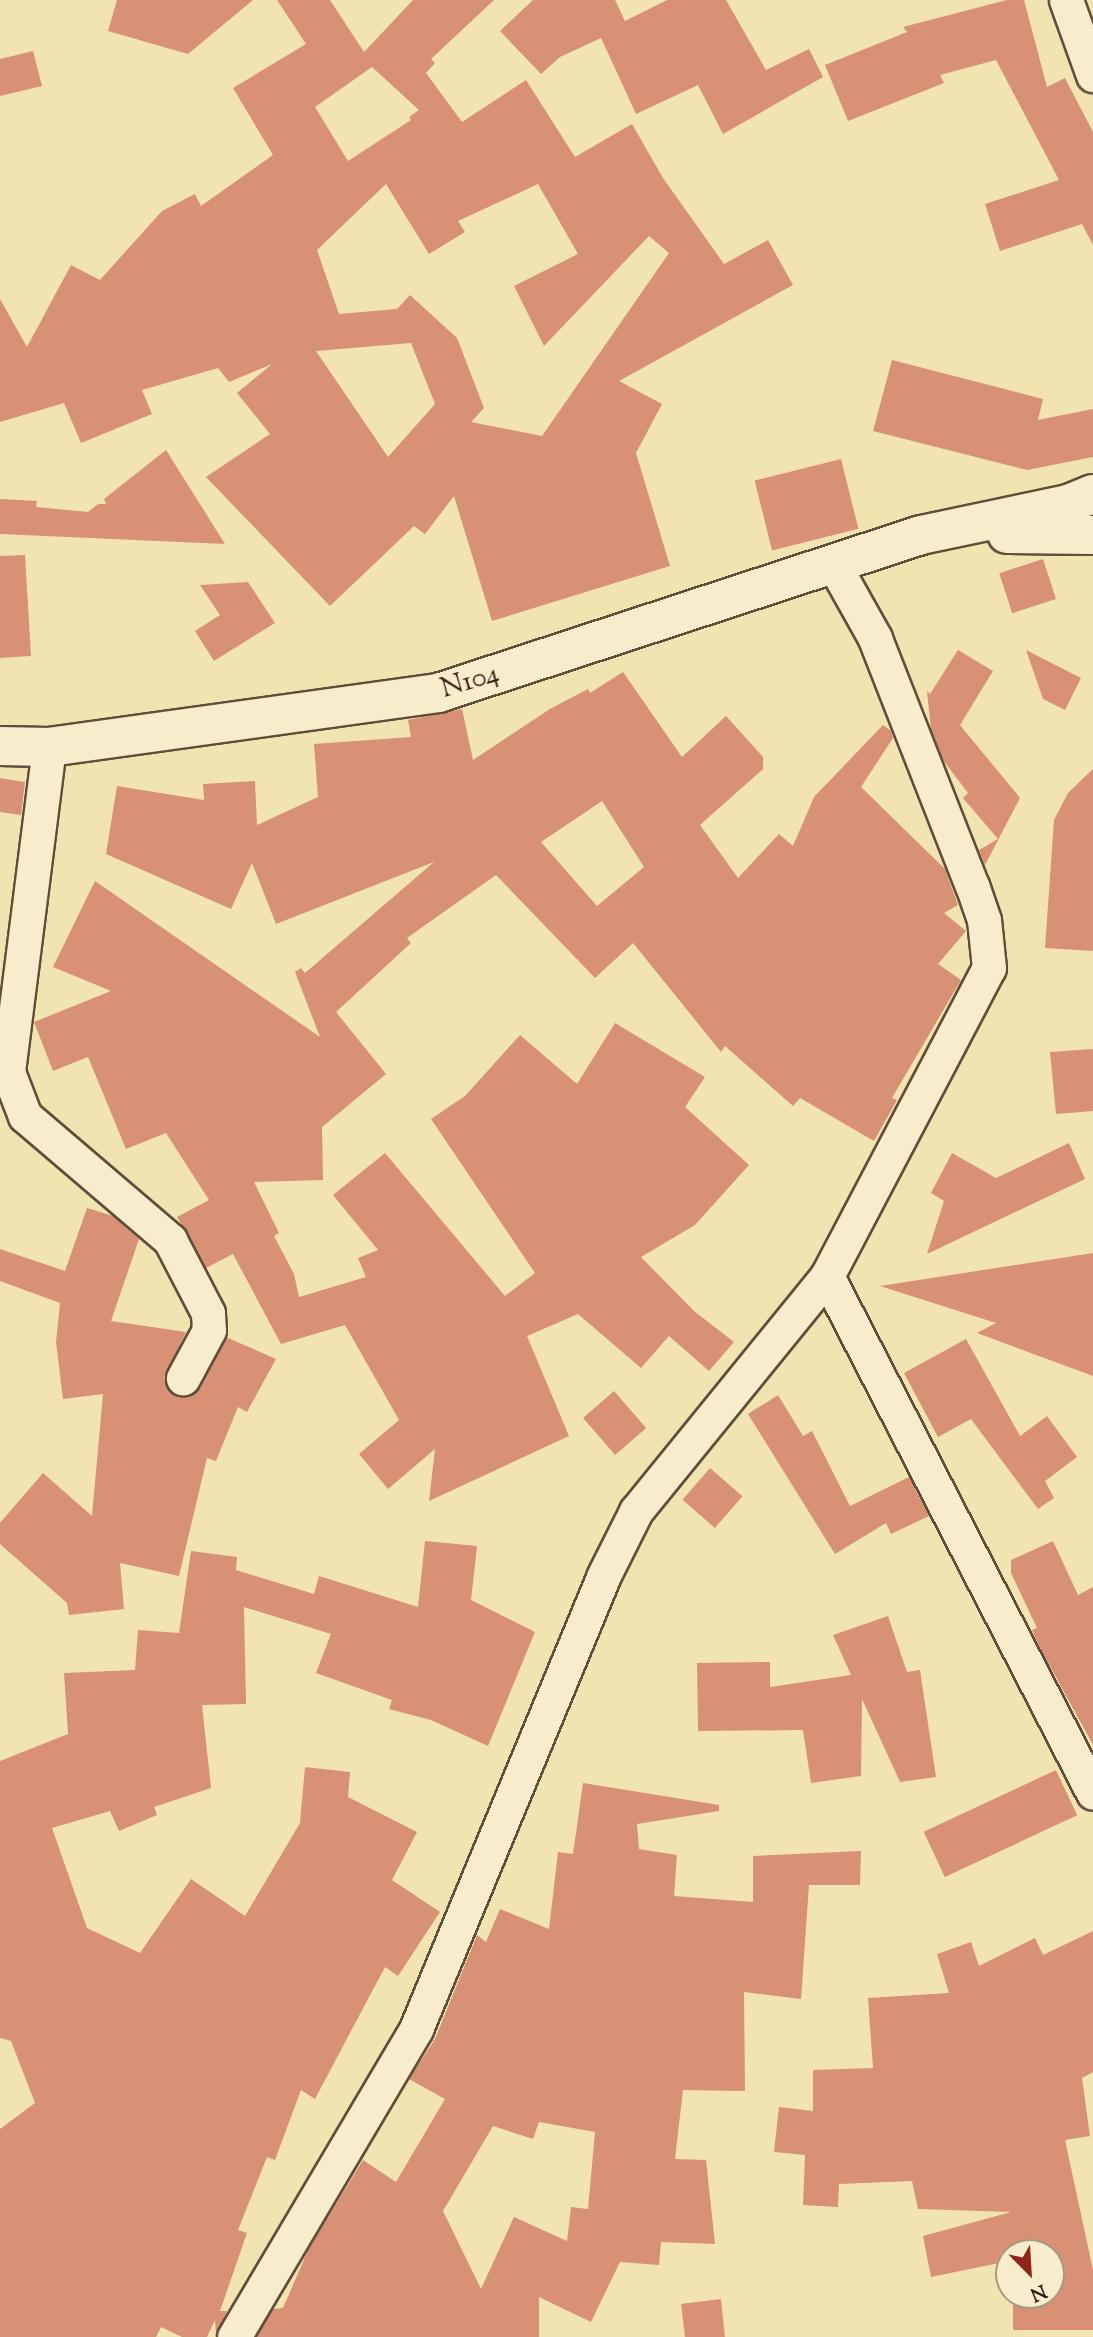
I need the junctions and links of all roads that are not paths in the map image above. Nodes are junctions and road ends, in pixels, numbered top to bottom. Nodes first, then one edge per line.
1 (1066, 0) edge
2 (1090, 63) edge
3 (1093, 494) edge
4 (1093, 535) edge
5 (921, 536) junction
6 (834, 565) junction
7 (0, 746) edge
8 (49, 747) junction
9 (827, 1276) junction
10 (183, 1378) dead end
11 (1093, 1793) edge
12 (234, 2337) edge

1 - 2 street
3 - 5 street, N104
4 - 5 street, N104
5 - 6 street, N104 / N104
6 - 8 street, N104 / N104
6 - 9 street
7 - 8 street, N104 / N104
8 - 10 street
9 - 11 street
9 - 12 street

